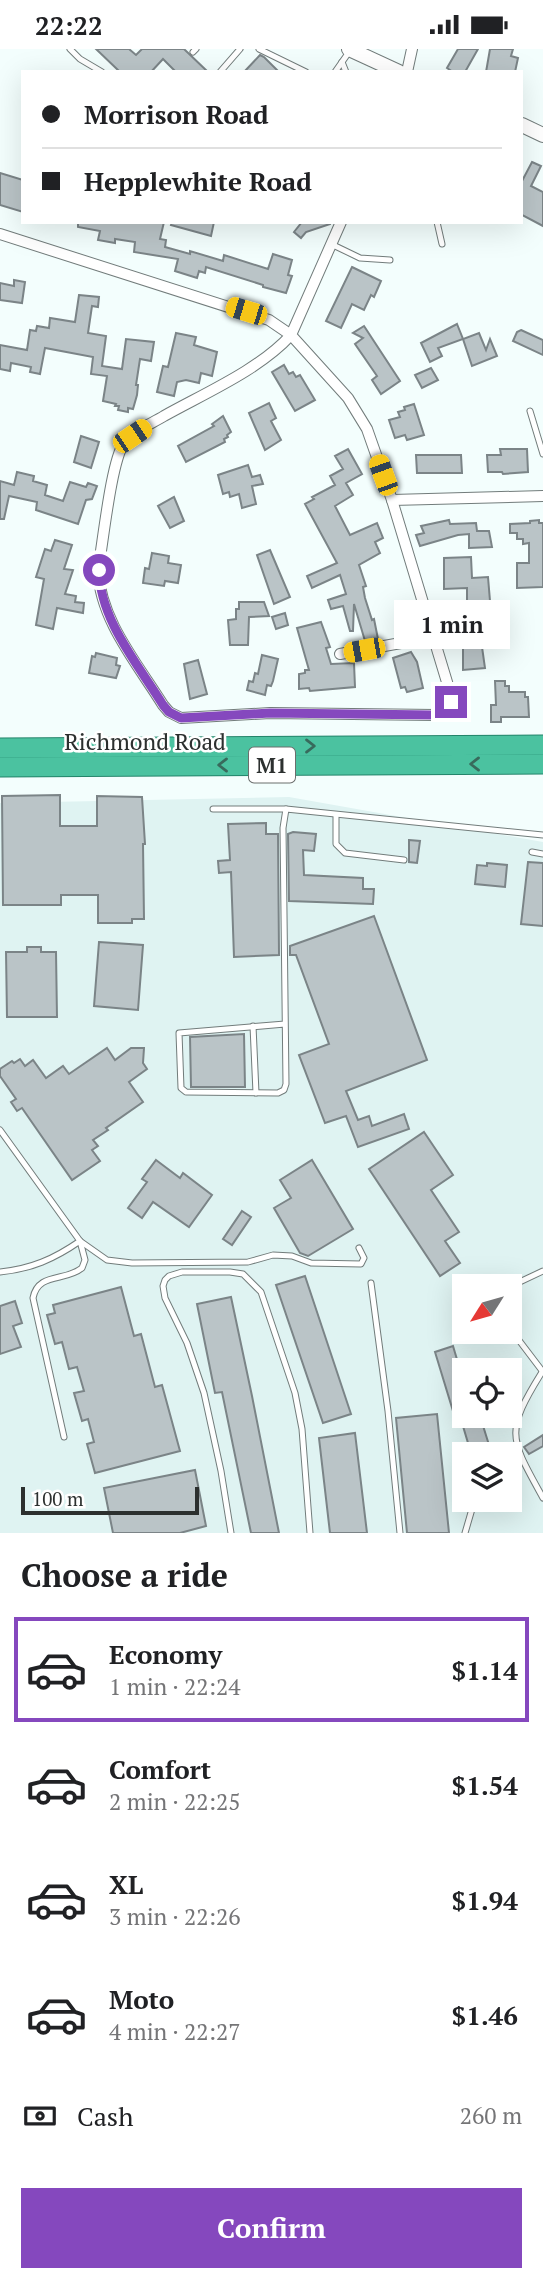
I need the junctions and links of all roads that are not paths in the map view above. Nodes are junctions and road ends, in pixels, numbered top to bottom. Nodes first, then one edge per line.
1 (71, 49) edge
2 (240, 49) edge
3 (259, 49) edge
4 (412, 49) edge
5 (347, 53) edge
6 (99, 70) edge
7 (222, 70) edge
8 (302, 70) edge
9 (336, 70) edge
10 (394, 70) edge
11 (407, 70) edge
12 (523, 125) edge
13 (543, 135) edge
14 (340, 224) edge
15 (438, 224) edge
16 (0, 234) edge
17 (331, 244) junction
18 (442, 244) dead end
19 (390, 260) dead end
20 (291, 335) junction
21 (530, 411) dead end
22 (543, 454) edge
23 (543, 496) edge
24 (393, 500) junction
25 (434, 637) junction
26 (340, 654) dead end
27 (543, 745) edge
28 (0, 748) edge
29 (543, 764) edge
30 (0, 767) edge
31 (213, 809) dead end
32 (286, 809) junction
33 (336, 815) junction
34 (543, 835) edge
35 (532, 852) dead end
36 (543, 853) edge
37 (404, 860) dead end
38 (285, 1024) junction
39 (254, 1026) junction
40 (256, 1093) junction
41 (0, 1130) edge
42 (79, 1241) junction
43 (359, 1248) dead end
44 (543, 1271) edge
45 (0, 1272) edge
46 (522, 1279) edge
47 (370, 1283) dead end
48 (522, 1342) edge
49 (543, 1372) edge
50 (64, 1437) dead end
51 (516, 1442) edge
52 (522, 1460) edge
53 (543, 1498) edge
54 (471, 1512) edge
55 (232, 1533) edge
56 (310, 1533) edge
57 (400, 1533) edge
58 (465, 1533) edge

1 - 6 lane
2 - 7 lane
3 - 8 lane
4 - 11 street
5 - 9 lane
5 - 10 street
12 - 13 street
14 - 17 street
15 - 18 lane
16 - 20 street
17 - 19 lane
17 - 20 street
20 - 24 street
20 - 25 street
21 - 22 lane
23 - 24 street
24 - 25 street
25 - 26 street
28 -> 27 highway, Richmond Road / M1
29 -> 30 highway, Richmond Road / M1
31 - 32 lane
32 - 33 lane
32 - 38 lane
33 - 34 lane
33 - 37 lane
35 - 36 lane
38 - 39 lane
38 - 40 lane
39 - 40 lane
39 - 40 lane
41 - 42 lane
42 - 43 lane
42 - 45 lane
42 - 50 lane
44 - 46 lane
47 - 57 lane
48 - 49 lane
49 - 51 lane
52 - 53 lane
54 - 58 lane
55 - 56 lane

